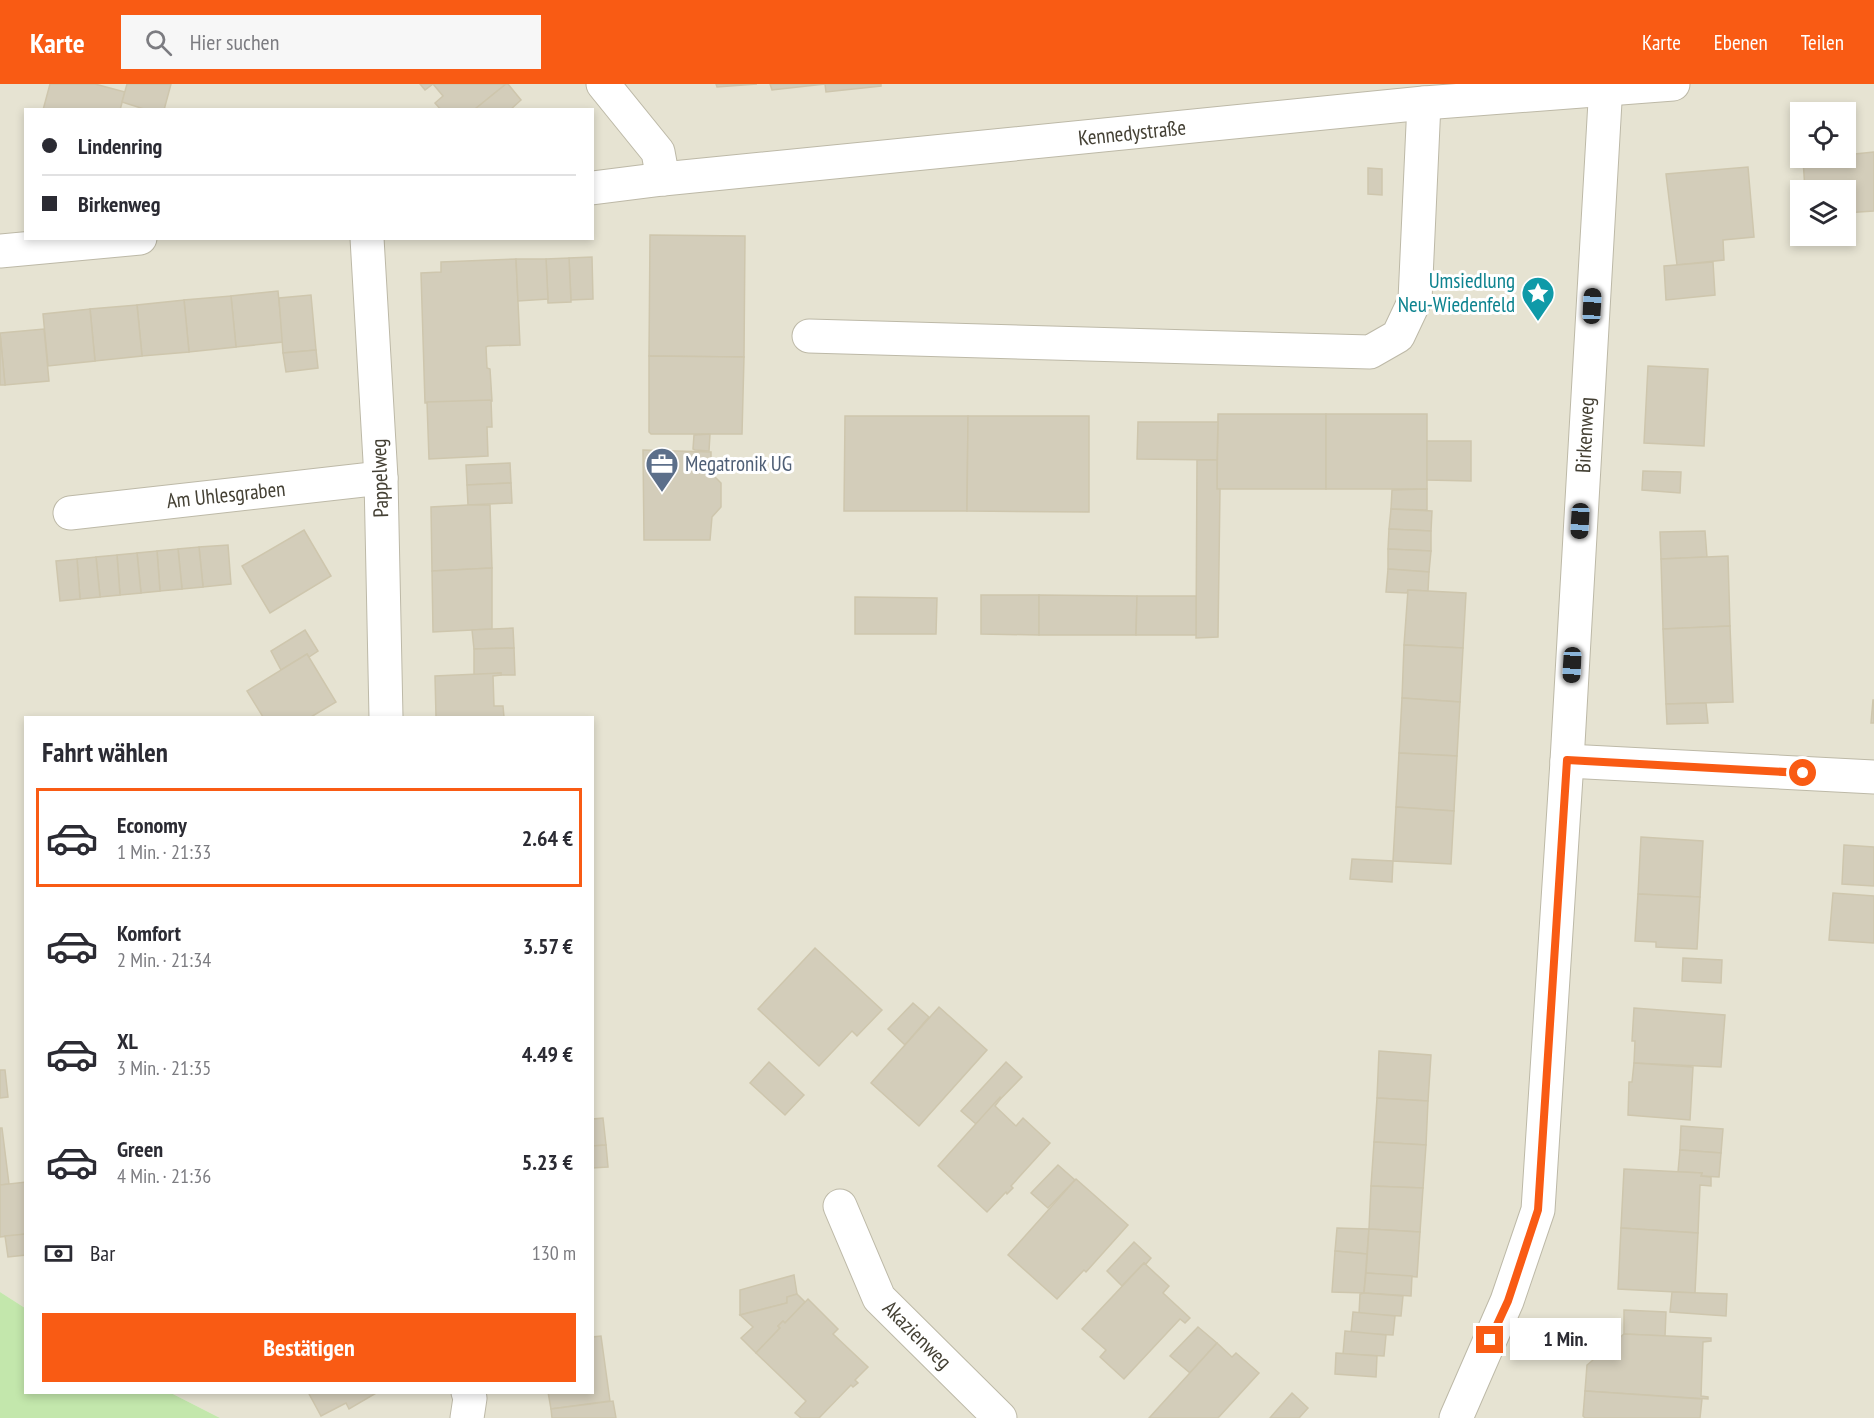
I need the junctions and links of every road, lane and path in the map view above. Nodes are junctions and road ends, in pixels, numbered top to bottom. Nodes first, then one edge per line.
1 (603, 84) edge
2 (1673, 84) edge
3 (1605, 87) edge
4 (1424, 103) junction
5 (663, 179) junction
6 (594, 188) edge
7 (118, 240) edge
8 (367, 240) edge
9 (0, 251) edge
10 (809, 336) dead end
11 (381, 478) junction
12 (70, 513) dead end
13 (386, 716) edge
14 (1567, 760) junction
15 (1874, 777) edge
16 (840, 1206) dead end
17 (469, 1394) edge
18 (468, 1418) edge
19 (1000, 1418) edge
20 (1456, 1418) edge

1 - 5 street
2 - 3 street, Kennedystraße
3 - 4 street, Kennedystraße
3 - 14 street, Birkenweg
4 - 5 street, Kennedystraße
4 - 10 street
5 - 6 street, Kennedystraße
7 - 9 street
8 - 11 street, Pappelweg
11 - 12 street, Am Uhlesgraben
11 - 13 street, Pappelweg
14 - 15 street
14 - 20 street, Birkenweg
16 - 19 street, Akazienweg
17 - 18 street

